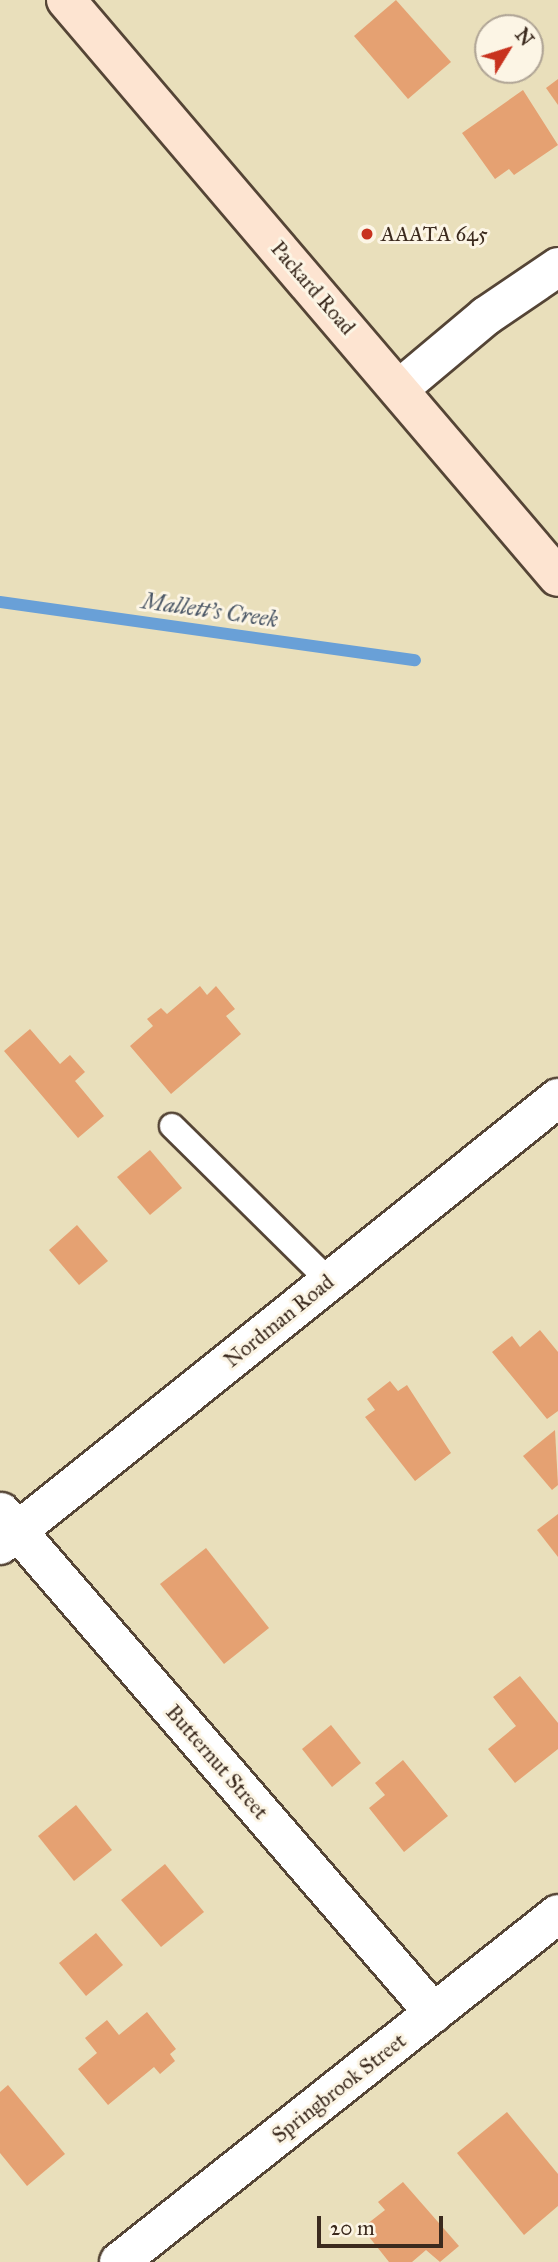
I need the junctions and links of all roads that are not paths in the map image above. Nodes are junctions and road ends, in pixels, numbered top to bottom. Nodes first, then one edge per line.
1 (66, 0) edge
2 (558, 267) edge
3 (399, 389) junction
4 (558, 577) edge
5 (558, 1098) edge
6 (172, 1126) dead end
7 (329, 1282) junction
8 (6, 1529) edge
9 (558, 1914) edge
10 (434, 2012) junction
11 (119, 2262) edge

1 - 3 main road, Packard Road
2 - 3 street
3 - 4 main road, Packard Road
5 - 7 street, Nordman Road
6 - 7 lane
7 - 8 street, Nordman Road
8 - 10 street, Butternut Street
9 - 10 street, Springbrook Street
10 - 11 street, Springbrook Street

